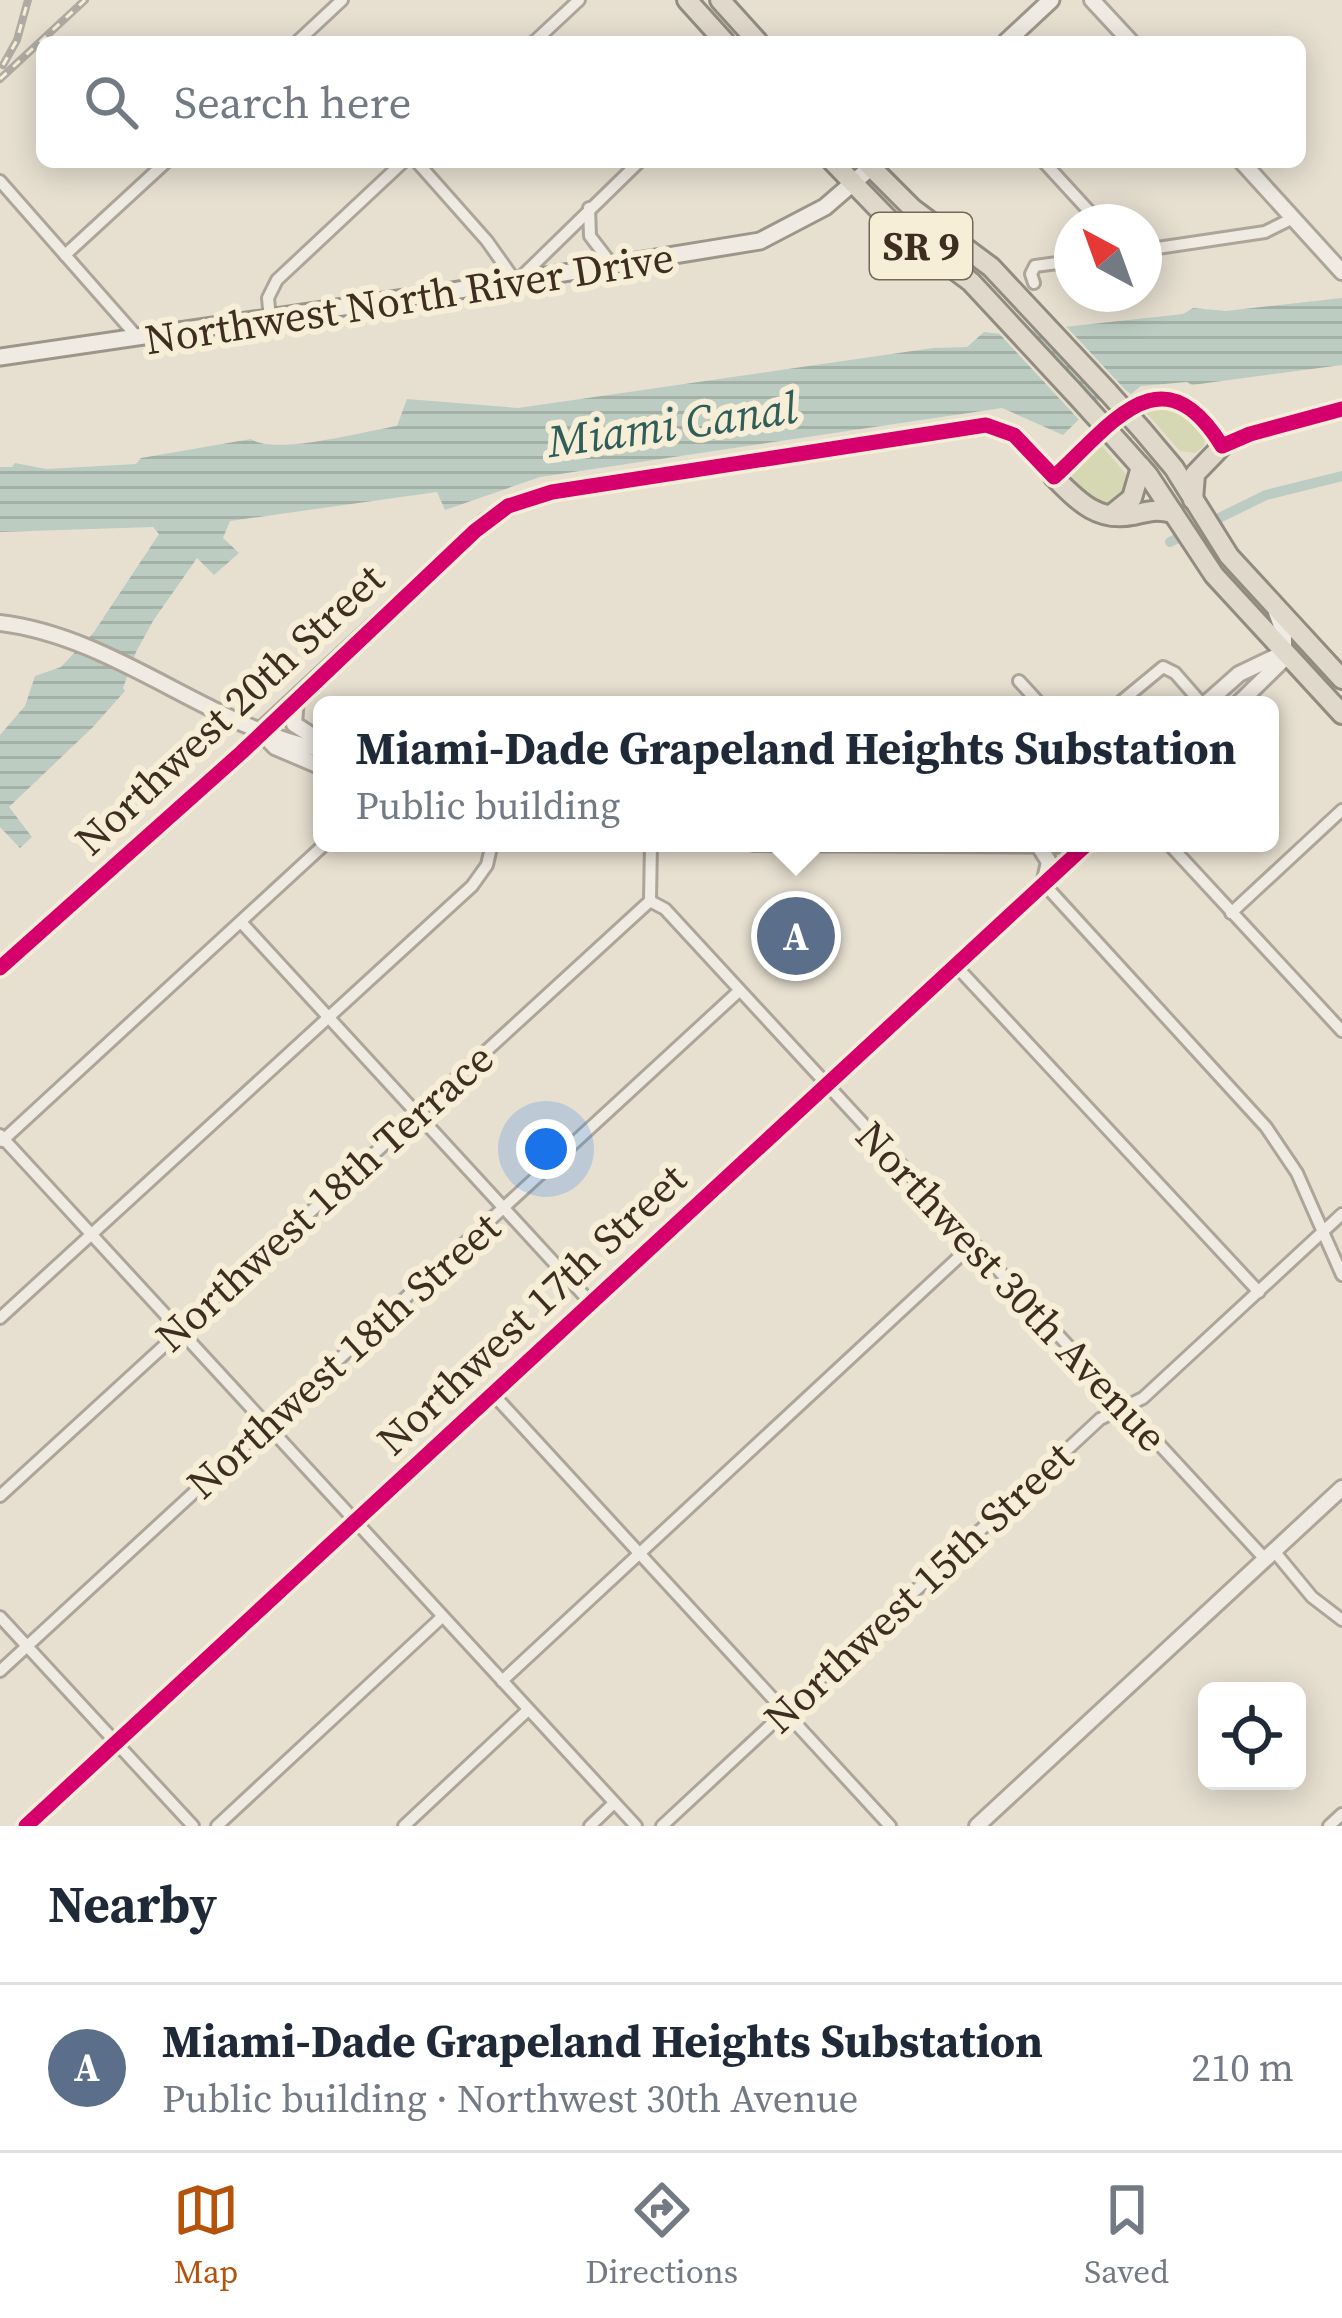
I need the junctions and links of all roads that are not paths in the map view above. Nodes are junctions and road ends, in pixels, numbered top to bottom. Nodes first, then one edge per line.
1 (342, 0) edge
2 (578, 0) edge
3 (688, 0) edge
4 (720, 0) edge
5 (1051, 0) edge
6 (1092, 0) edge
7 (306, 36) edge
8 (540, 36) edge
9 (720, 36) edge
10 (753, 36) edge
11 (1012, 36) edge
12 (1125, 36) edge
13 (159, 168) edge
14 (397, 168) edge
15 (422, 168) edge
16 (633, 168) edge
17 (839, 168) edge
18 (868, 168) edge
19 (875, 168) edge
20 (1050, 168) edge
21 (1247, 168) edge
22 (0, 181) edge
23 (854, 184) junction
24 (1083, 204) edge
25 (590, 208) junction
26 (1293, 218) junction
27 (1162, 247) edge
28 (65, 255) junction
29 (1054, 264) edge
30 (613, 266) junction
31 (1342, 272) edge
32 (516, 281) junction
33 (1034, 283) dead end
34 (270, 319) junction
35 (139, 339) junction
36 (0, 357) edge
37 (1342, 409) edge
38 (1222, 446) junction
39 (1167, 459) junction
40 (1141, 467) junction
41 (1054, 477) junction
42 (1193, 500) junction
43 (1173, 513) junction
44 (1112, 515) junction
45 (1271, 602) junction
46 (0, 622) edge
47 (1263, 627) junction
48 (1286, 652) junction
49 (1323, 657) junction
50 (1239, 674) junction
51 (1342, 678) edge
52 (1019, 681) dead end
53 (1033, 696) edge
54 (1129, 696) edge
55 (1196, 696) edge
56 (1214, 696) edge
57 (1247, 696) edge
58 (296, 698) junction
59 (1342, 714) edge
60 (260, 731) junction
61 (313, 739) edge
62 (313, 744) edge
63 (313, 763) edge
64 (1342, 809) edge
65 (316, 852) edge
66 (490, 852) edge
67 (652, 852) edge
68 (1043, 852) edge
69 (1078, 852) edge
70 (1176, 852) edge
71 (1044, 884) junction
72 (650, 901) junction
73 (1232, 913) junction
74 (241, 922) junction
75 (956, 966) junction
76 (0, 968) edge
77 (739, 991) junction
78 (1337, 1016) edge
79 (328, 1018) junction
80 (1342, 1031) edge
81 (826, 1085) junction
82 (416, 1113) junction
83 (1, 1139) edge
84 (503, 1208) junction
85 (1342, 1214) edge
86 (1323, 1232) junction
87 (91, 1235) junction
88 (973, 1244) junction
89 (1342, 1275) edge
90 (1259, 1292) junction
91 (591, 1303) junction
92 (0, 1318) edge
93 (179, 1330) junction
94 (492, 1393) junction
95 (1124, 1407) junction
96 (267, 1426) junction
97 (1342, 1488) edge
98 (0, 1496) edge
99 (355, 1521) junction
100 (639, 1553) junction
101 (1269, 1555) junction
102 (0, 1617) edge
103 (442, 1617) junction
104 (1342, 1620) edge
105 (26, 1646) junction
106 (0, 1670) edge
107 (502, 1681) junction
108 (528, 1710) junction
109 (785, 1711) junction
110 (116, 1742) junction
111 (614, 1803) junction
112 (1342, 1814) edge
113 (26, 1826) edge
114 (193, 1826) edge
115 (217, 1826) edge
116 (404, 1826) edge
117 (590, 1826) edge
118 (636, 1826) edge
119 (662, 1826) edge
120 (890, 1826) edge
121 (977, 1826) edge
122 (1329, 1826) edge

1 - 7 street
2 - 8 street
3 - 9 highway
4 - 10 highway
5 - 11 main road
6 - 12 street
13 - 28 street
14 - 34 street
15 - 32 street
16 - 25 street
17 - 23 highway, SR 9
18 - 23 main road
19 - 39 highway, SR 9, bridge
20 - 24 street
21 - 26 street
22 - 28 street
23 - 30 main road, Northwest North River Drive
23 - 40 highway, SR 9, bridge
25 - 30 street
25 - 32 street
26 - 27 street
26 - 31 street
28 - 35 street
29 - 33 street
30 - 32 main road, Northwest North River Drive
32 - 34 main road, Northwest North River Drive
34 - 35 main road, Northwest North River Drive
35 - 36 main road, Northwest North River Drive
37 - 38 street
38 - 39 highway
38 - 41 street
38 - 42 highway
39 - 42 highway, SR 9
40 - 43 highway, SR 9
40 - 44 highway
41 - 44 highway
41 - 58 street, Northwest 20th Street
42 - 45 highway, SR 9
43 - 44 highway
43 - 47 highway, SR 9
45 - 48 street
45 - 49 highway, SR 9
46 - 60 street
47 - 48 highway, SR 9
47 - 50 street
48 - 49 highway
48 - 50 street
48 - 57 street
48 - 59 highway, SR 9
49 - 51 highway, SR 9
50 - 56 street
52 - 53 street
54 - 55 street
58 - 60 street, Northwest 20th Street
58 - 61 street
60 - 62 street
60 - 63 street
60 - 76 street, Northwest 20th Street
64 - 73 street
65 - 74 street
66 - 79 street
67 - 72 street
68 - 71 street
69 - 71 street, Northwest 17th Street
70 - 73 street
71 - 75 street, Northwest 17th Street
71 - 86 street
72 - 77 street, Northwest 30th Avenue
72 - 82 street, Northwest 18th Terrace
73 - 78 street
74 - 79 street
74 - 83 street
75 - 81 street, Northwest 17th Street
75 - 90 street
77 - 81 street, Northwest 30th Avenue
77 - 84 street, Northwest 18th Street
78 - 80 street
79 - 82 street
79 - 87 street
81 - 88 street, Northwest 30th Avenue
81 - 91 street, Northwest 17th Street
82 - 84 street
82 - 93 street, Northwest 18th Terrace
83 - 87 street
84 - 91 street
84 - 96 street, Northwest 18th Street
85 - 86 street, Northwest 15th Street
86 - 89 street
86 - 90 street, Northwest 15th Street
87 - 92 street
87 - 93 street
88 - 95 street, Northwest 30th Avenue
88 - 100 street
90 - 95 street, Northwest 15th Street
91 - 94 street, Northwest 17th Street
93 - 96 street
93 - 98 street, Northwest 18th Terrace
94 - 99 street, Northwest 17th Street
94 - 100 street
95 - 101 street, Northwest 30th Avenue
95 - 109 street, Northwest 15th Street
96 - 99 street
96 - 105 street, Northwest 18th Street
97 - 101 street
99 - 103 street
99 - 110 street, Northwest 17th Street
100 - 107 street
100 - 109 street
101 - 104 street, Northwest 30th Avenue
101 - 121 street
102 - 105 street
103 - 107 street
103 - 115 street
105 - 106 street, Northwest 18th Street
105 - 110 street
107 - 108 street
108 - 111 street
108 - 116 street
109 - 119 street, Northwest 15th Street
109 - 120 street
110 - 113 street, Northwest 17th Street
110 - 114 street
111 - 117 street
111 - 118 street
112 - 122 street

